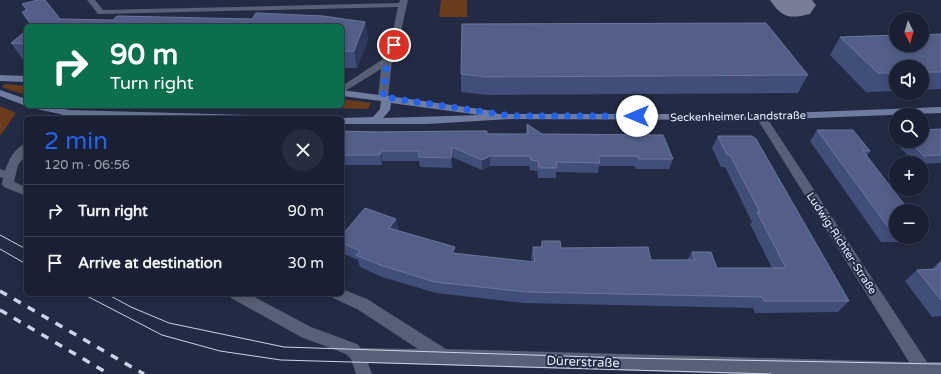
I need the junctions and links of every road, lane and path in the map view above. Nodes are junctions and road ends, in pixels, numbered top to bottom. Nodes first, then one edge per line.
1 (90, 0) edge
2 (403, 3) edge
3 (387, 61) junction
4 (0, 78) edge
5 (24, 79) edge
6 (344, 90) edge
7 (344, 91) edge
8 (0, 93) edge
9 (383, 97) junction
10 (24, 102) edge
11 (43, 108) edge
12 (941, 110) edge
13 (66, 115) edge
14 (127, 116) edge
15 (512, 116) junction
16 (762, 117) junction
17 (344, 121) edge
18 (371, 122) junction
19 (24, 150) edge
20 (4, 174) edge
21 (24, 191) edge
22 (240, 296) edge
23 (343, 296) edge
24 (358, 355) junction
25 (442, 356) junction
26 (923, 370) junction
27 (941, 370) edge
28 (364, 374) edge

1 - 2 street
2 - 3 street
3 - 6 street
3 - 9 street
4 - 5 main road
7 - 9 main road, Seckenheimer Landstraße
8 - 10 main road
9 - 15 main road, Seckenheimer Landstraße
9 - 18 main road
11 - 13 main road
12 - 16 main road, Seckenheimer Landstraße
13 - 14 main road
15 - 16 main road, Seckenheimer Landstraße
15 - 18 main road, Seckenheimer Landstraße
16 - 26 street, Ludwig-Richter-Straße
17 - 18 main road, Seckenheimer Landstraße
19 - 20 street
20 - 21 street
22 - 24 street, Dürerstraße
23 - 25 street
24 - 25 street, Dürerstraße
24 - 28 street
25 - 26 street, Dürerstraße
26 - 27 street, Dürerstraße

